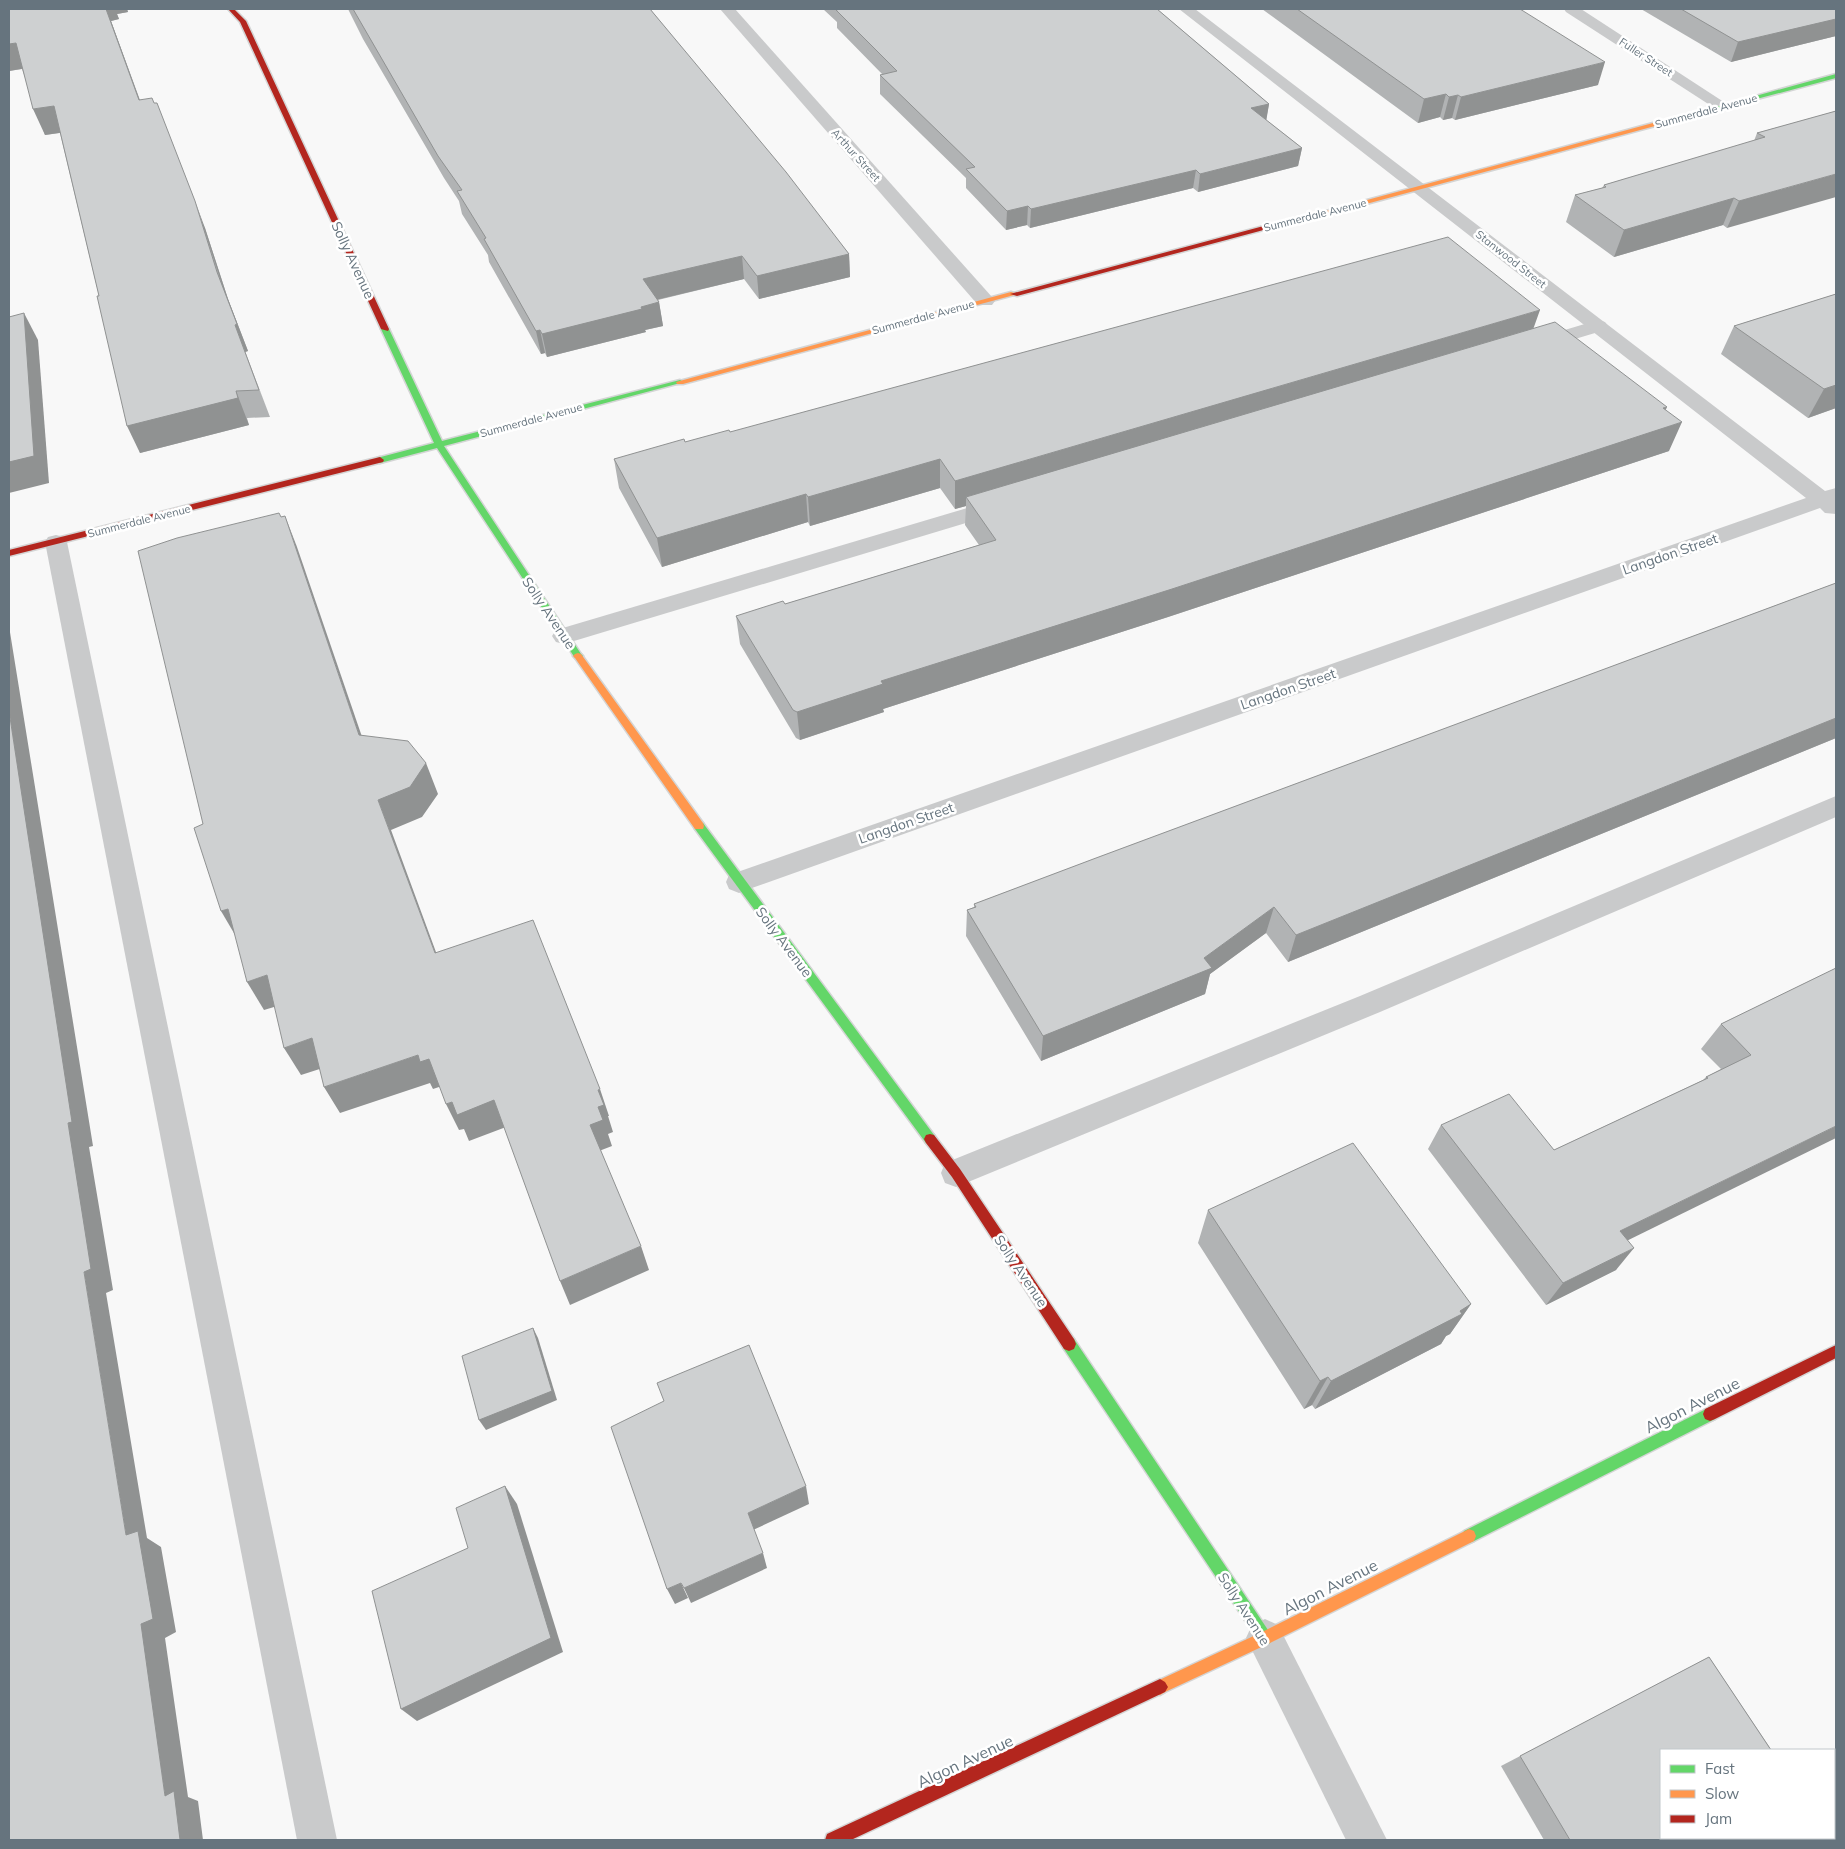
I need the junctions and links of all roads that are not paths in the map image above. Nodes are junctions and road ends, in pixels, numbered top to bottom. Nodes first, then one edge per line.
1 (231, 9) edge
2 (242, 9) edge
3 (727, 9) edge
4 (1186, 9) edge
5 (1571, 9) edge
6 (243, 21) junction
7 (1836, 76) edge
8 (1722, 106) junction
9 (1419, 188) junction
10 (985, 301) junction
11 (1598, 326) junction
12 (1512, 352) edge
13 (438, 445) junction
14 (1024, 498) edge
15 (1832, 502) edge
16 (56, 542) junction
17 (9, 553) edge
18 (564, 636) junction
19 (1836, 806) edge
20 (740, 882) junction
21 (956, 1173) junction
22 (1836, 1351) edge
23 (1265, 1638) junction
24 (317, 1840) edge
25 (833, 1840) edge
26 (1367, 1840) edge

1 - 6 street, Solly Avenue
2 - 6 street, Solly Avenue
3 - 10 street, Arthur Street
4 - 9 street, Stanwood Street
5 - 8 street, Fuller Street
6 - 13 street, Solly Avenue
7 - 8 street, Summerdale Avenue
8 - 9 street, Summerdale Avenue
9 - 10 street, Summerdale Avenue
9 - 11 street, Stanwood Street
10 - 13 street, Summerdale Avenue
11 - 12 street
11 - 15 street, Stanwood Street
13 - 16 street, Summerdale Avenue
13 - 18 street, Solly Avenue
14 - 18 street
15 - 20 street, Langdon Street
16 - 17 street, Summerdale Avenue
16 - 24 street
18 - 20 street, Solly Avenue
19 - 21 street
20 - 21 street, Solly Avenue
21 - 23 street, Solly Avenue
22 - 23 street, Algon Avenue
23 - 25 street, Algon Avenue
23 - 26 street, Solly Avenue

